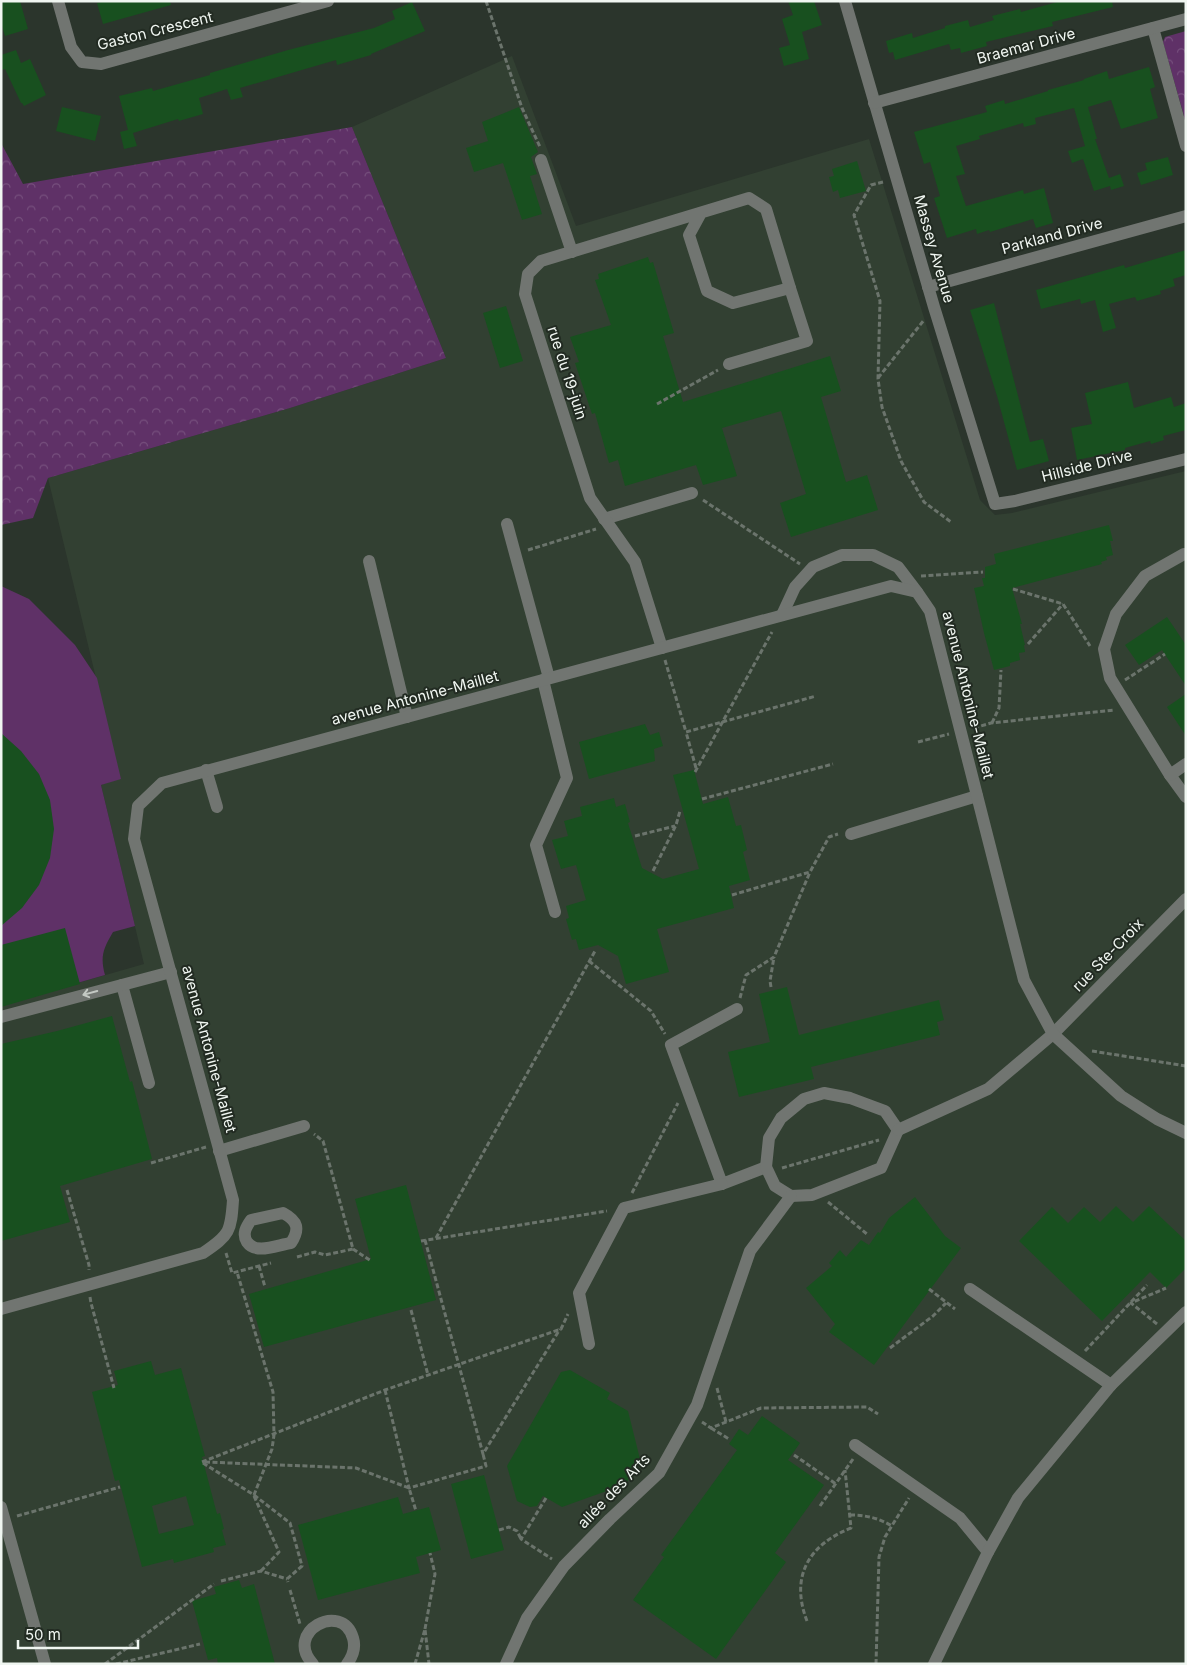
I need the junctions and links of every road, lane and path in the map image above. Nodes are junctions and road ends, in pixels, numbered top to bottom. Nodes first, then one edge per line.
1 (58, 1) edge
2 (328, 1) edge
3 (486, 1) edge
4 (845, 1) edge
5 (1186, 19) edge
6 (1153, 28) junction
7 (874, 103) junction
8 (1186, 146) edge
9 (541, 160) joint
10 (896, 178) junction
11 (701, 213) junction
12 (1186, 216) edge
13 (572, 252) junction
14 (928, 287) junction
15 (790, 288) junction
16 (934, 307) junction
17 (729, 364) joint
18 (878, 379) junction
19 (657, 404) dead end
20 (1186, 459) edge
21 (692, 493) joint
22 (995, 504) joint
23 (607, 522) junction
24 (952, 522) dead end
25 (507, 524) dead end
26 (515, 554) junction
27 (1184, 554) dead end
28 (369, 561) dead end
29 (810, 570) junction
30 (983, 572) dead end
31 (906, 577) junction
32 (1013, 589) dead end
33 (917, 592) junction
34 (1063, 604) junction
35 (782, 615) junction
36 (1028, 644) dead end
37 (662, 648) junction
38 (1094, 653) dead end
39 (1165, 654) dead end
40 (1001, 670) dead end
41 (546, 679) junction
42 (1115, 686) junction
43 (816, 696) dead end
44 (1130, 709) junction
45 (406, 716) junction
46 (722, 722) junction
47 (991, 723) junction
48 (961, 731) junction
49 (686, 732) junction
50 (918, 742) dead end
51 (833, 764) dead end
52 (1186, 764) edge
53 (206, 770) junction
54 (1170, 775) junction
55 (977, 796) junction
56 (1186, 797) edge
57 (702, 799) dead end
58 (217, 808) dead end
59 (680, 812) dead end
60 (676, 825) junction
61 (847, 833) joint
62 (635, 836) dead end
63 (653, 871) dead end
64 (810, 872) junction
65 (732, 895) dead end
66 (1186, 899) edge
67 (555, 912) dead end
68 (596, 951) dead end
69 (774, 957) junction
70 (589, 961) junction
71 (171, 972) junction
72 (122, 984) junction
73 (771, 986) dead end
74 (737, 1009) joint
75 (1, 1017) edge
76 (1053, 1034) junction
77 (671, 1045) junction
78 (1067, 1047) junction
79 (1186, 1066) edge
80 (149, 1083) dead end
81 (687, 1087) junction
82 (304, 1126) dead end
83 (897, 1132) junction
84 (1186, 1133) edge
85 (218, 1147) junction
86 (151, 1163) dead end
87 (767, 1170) junction
88 (722, 1184) junction
89 (818, 1194) junction
90 (791, 1196) junction
91 (624, 1208) junction
92 (231, 1225) junction
93 (246, 1228) junction
94 (867, 1234) dead end
95 (436, 1238) junction
96 (254, 1248) junction
97 (353, 1249) dead end
98 (371, 1261) dead end
99 (237, 1272) dead end
100 (1148, 1285) dead end
101 (264, 1287) dead end
102 (1166, 1288) dead end
103 (929, 1289) dead end
104 (970, 1289) dead end
105 (579, 1293) junction
106 (946, 1303) junction
107 (1131, 1303) junction
108 (1, 1309) edge
109 (955, 1309) dead end
110 (411, 1310) dead end
111 (1186, 1312) edge
112 (561, 1329) junction
113 (1166, 1331) junction
114 (589, 1344) dead end
115 (890, 1348) dead end
116 (1076, 1361) junction
117 (459, 1364) junction
118 (710, 1365) junction
119 (428, 1375) junction
120 (1111, 1385) junction
121 (385, 1390) junction
122 (878, 1414) dead end
123 (691, 1415) junction
124 (726, 1422) junction
125 (711, 1428) junction
126 (274, 1435) junction
127 (729, 1439) dead end
128 (858, 1447) joint
129 (483, 1454) junction
130 (794, 1455) dead end
131 (202, 1462) junction
132 (266, 1465) junction
133 (845, 1470) junction
134 (836, 1484) junction
135 (916, 1486) junction
136 (120, 1487) dead end
137 (409, 1488) junction
138 (254, 1495) junction
139 (546, 1498) dead end
140 (820, 1506) dead end
141 (416, 1511) dead end
142 (3, 1513) edge
143 (850, 1515) junction
144 (892, 1526) junction
145 (499, 1530) dead end
146 (521, 1539) junction
147 (988, 1552) junction
148 (430, 1553) dead end
149 (564, 1566) junction
150 (261, 1571) junction
151 (221, 1581) dead end
152 (214, 1584) dead end
153 (290, 1590) dead end
154 (297, 1612) dead end
155 (807, 1621) dead end
156 (425, 1629) junction
157 (200, 1644) dead end
158 (45, 1664) edge
159 (105, 1664) edge
160 (116, 1664) edge
161 (313, 1664) edge
162 (346, 1664) edge
163 (414, 1664) edge
164 (429, 1664) edge
165 (506, 1664) edge
166 (876, 1664) edge
167 (934, 1664) edge

1 - 2 street, Gaston Crescent
3 - 9 path
4 - 7 street, Massey Avenue
5 - 6 street, Braemar Drive
6 - 7 street, Braemar Drive
6 - 8 street
7 - 10 street, Massey Avenue
9 - 13 street
10 - 14 street, Massey Avenue
10 - 18 path
11 - 13 street, rue du 19-juin
11 - 15 street, rue du 19-juin
11 - 15 street
12 - 14 street, Parkland Drive
13 - 23 street, rue du 19-juin
14 - 16 street, Massey Avenue
15 - 17 street
16 - 18 path
16 - 22 street, Massey Avenue
17 - 19 path
18 - 24 path
20 - 22 street, Hillside Drive
21 - 23 street
21 - 29 path
23 - 26 path
23 - 37 street, rue du 19-juin
25 - 26 street
26 - 41 street
27 - 42 street
28 - 45 street
29 - 31 street
29 - 35 street
30 - 31 path
31 - 33 street
32 - 34 path
33 - 35 street, avenue Antonine-Maillet
33 - 48 street, avenue Antonine-Maillet
34 - 36 path
34 - 38 path
35 - 37 street, avenue Antonine-Maillet
35 - 46 path
37 - 41 street, avenue Antonine-Maillet
37 - 49 path
39 - 42 path
40 - 47 path
41 - 45 street, avenue Antonine-Maillet
41 - 67 street
42 - 44 street
43 - 46 path
44 - 47 path
44 - 54 street
45 - 53 street, avenue Antonine-Maillet
46 - 49 path
46 - 49 path
47 - 48 path
48 - 50 path
48 - 55 street, avenue Antonine-Maillet
51 - 57 path
52 - 54 street
53 - 58 street
53 - 71 street, avenue Antonine-Maillet
54 - 56 street
55 - 61 street
55 - 76 street, avenue Antonine-Maillet
59 - 60 path
60 - 62 path
60 - 63 path
61 - 64 path
64 - 65 path
64 - 69 path
66 - 76 street, rue Ste-Croix
68 - 70 path
69 - 73 path
69 - 74 path
70 - 77 path
70 - 95 path
71 - 72 street
71 - 85 street, avenue Antonine-Maillet
72 -> 75 street
72 - 80 street
74 - 77 street
76 - 78 street, avenue Antonine-Maillet
76 - 83 street, rue Ste-Croix
77 - 81 street
78 - 79 path
78 - 84 street, avenue Antonine-Maillet
81 - 88 street
81 - 91 path
82 - 85 street
83 - 87 path
83 - 87 street
83 - 89 street
85 - 86 path
85 - 92 street, avenue Antonine-Maillet
87 - 88 street
87 - 90 street
88 - 91 street
89 - 90 street
89 - 94 path
90 - 118 street, allée des Arts
91 - 95 path
91 - 105 street
92 - 93 street
92 - 108 street
93 - 96 street
93 - 96 street
95 - 117 path
96 - 101 path
97 - 98 path
99 - 126 path
100 - 107 path
102 - 107 path
103 - 106 path
104 - 116 street
105 - 112 path
105 - 114 street
106 - 109 path
106 - 115 path
107 - 113 path
107 - 116 path
110 - 119 path
111 - 113 street
112 - 117 path
112 - 129 path
113 - 120 street
116 - 120 street
117 - 119 path
117 - 129 path
118 - 123 street, allée des Arts
118 - 124 path
119 - 121 path
120 - 147 street
121 - 126 path
121 - 137 path
122 - 124 path
123 - 125 path
123 - 149 street, allée des Arts
124 - 125 path
125 - 127 path
126 - 131 path
126 - 132 path
128 - 133 path
128 - 135 street
129 - 137 path
130 - 134 path
131 - 132 path
131 - 138 path
132 - 137 path
132 - 138 path
133 - 134 path
133 - 143 path
134 - 140 path
135 - 144 path
135 - 147 street
136 - 142 path
137 - 141 path
138 - 150 path
138 - 150 path
139 - 146 path
142 - 158 street
143 - 144 path
143 - 155 path
144 - 166 path
145 - 146 path
146 - 149 path
147 - 167 street
148 - 156 path
149 - 165 street, allée des Arts
150 - 151 path
152 - 159 path
153 - 154 path
156 - 163 path
156 - 164 path
157 - 160 path
161 - 162 street

